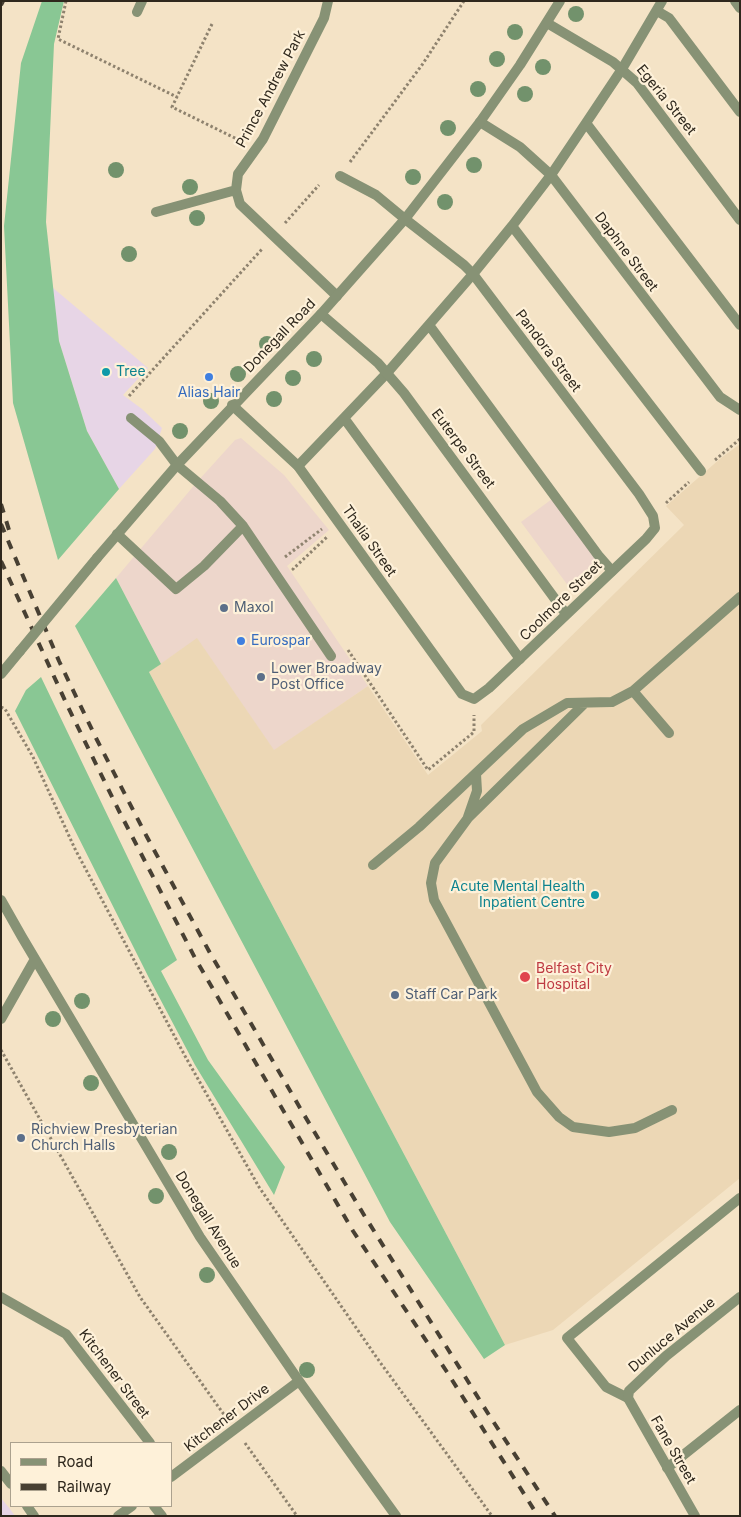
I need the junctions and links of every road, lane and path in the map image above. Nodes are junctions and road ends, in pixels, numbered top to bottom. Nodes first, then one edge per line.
1 (66, 1) edge
2 (142, 1) edge
3 (328, 1) edge
4 (464, 1) edge
5 (560, 1) edge
6 (735, 1) edge
7 (660, 6) edge
8 (740, 8) edge
9 (136, 12) dead end
10 (547, 23) junction
11 (212, 24) dead end
12 (622, 69) junction
13 (177, 97) junction
14 (740, 112) edge
15 (480, 122) junction
16 (586, 123) junction
17 (258, 149) junction
18 (550, 175) junction
19 (340, 176) joint
20 (319, 185) dead end
21 (236, 190) junction
22 (156, 212) dead end
23 (405, 219) junction
24 (740, 220) edge
25 (512, 226) junction
26 (273, 236) junction
27 (473, 274) junction
28 (337, 296) junction
29 (321, 314) junction
30 (429, 325) junction
31 (740, 325) edge
32 (387, 373) junction
33 (129, 396) dead end
34 (232, 406) junction
35 (740, 410) edge
36 (131, 418) dead end
37 (344, 418) junction
38 (177, 465) junction
39 (298, 466) junction
40 (701, 471) dead end
41 (653, 516) joint
42 (339, 521) junction
43 (243, 526) junction
44 (117, 534) junction
45 (270, 567) junction
46 (612, 571) junction
47 (298, 577) dead end
48 (740, 597) edge
49 (566, 614) junction
50 (347, 649) dead end
51 (331, 656) dead end
52 (520, 658) junction
53 (1, 674) edge
54 (633, 691) junction
55 (474, 699) junction
56 (585, 703) junction
57 (1, 707) edge
58 (668, 732) dead end
59 (476, 774) junction
60 (468, 818) junction
61 (373, 865) dead end
62 (1, 900) edge
63 (35, 959) junction
64 (1, 1019) edge
65 (1, 1050) edge
66 (672, 1110) dead end
67 (740, 1198) edge
68 (1, 1297) edge
69 (740, 1297) edge
70 (299, 1381) junction
71 (628, 1398) junction
72 (740, 1410) edge
73 (235, 1429) junction
74 (149, 1442) edge
75 (667, 1468) junction
76 (1, 1471) edge
77 (172, 1475) edge
78 (10, 1483) edge
79 (131, 1507) edge
80 (118, 1516) edge
81 (297, 1516) edge
82 (396, 1516) edge
83 (492, 1516) edge
84 (695, 1516) edge

1 - 13 path
2 - 9 street
3 - 17 street, Prince Andrew Park
4 - 19 path
5 - 10 street, Donegall Road
6 - 8 street
7 - 12 street
7 - 14 street
10 - 12 street, Egeria Street
10 - 15 street, Donegall Road
11 - 13 path
12 - 16 street
12 - 24 street, Egeria Street
13 - 17 path
15 - 18 street, Daphne Street
15 - 23 street, Donegall Road
16 - 18 street
16 - 31 street
17 - 21 street, Prince Andrew Park
18 - 25 street
18 - 35 street, Daphne Street
19 - 23 street, Pandora Street
20 - 26 path
21 - 22 street
21 - 26 street
23 - 27 street, Pandora Street
23 - 28 street, Donegall Road
25 - 27 street
25 - 40 street
26 - 28 street
26 - 33 path
27 - 30 street
27 - 41 street, Pandora Street
28 - 29 street, Donegall Road
29 - 32 street, Euterpe Street
29 - 34 street, Donegall Road
30 - 32 street
30 - 46 street
32 - 37 street
32 - 49 street, Euterpe Street
34 - 38 street, Donegall Road
34 - 39 street, Thalia Street
36 - 38 street
37 - 39 street
37 - 52 street
38 - 43 street
38 - 44 street, Donegall Road
39 - 42 street, Thalia Street
41 - 46 street, Coolmore Street
42 - 45 path
42 - 47 path
42 - 55 street, Thalia Street
43 - 44 street
43 - 45 street
44 - 53 street, Donegall Road, bridge
45 - 51 street
46 - 49 street, Coolmore Street
48 - 54 street
49 - 52 street, Coolmore Street
50 - 55 path
52 - 55 street, Coolmore Street
54 - 56 street
54 - 58 street
56 - 59 street
56 - 60 street
57 - 83 path
59 - 60 street
59 - 61 street
60 - 66 street
62 - 63 street, Donegall Avenue
63 - 64 street
63 - 70 street, Donegall Avenue
65 - 73 path
67 - 71 street
68 - 74 street, Kitchener Street
69 - 71 street, Dunluce Avenue
70 - 73 street, Kitchener Drive
70 - 82 street, Donegall Avenue
71 - 75 street, Fane Street
72 - 75 street
73 - 77 street, Kitchener Drive
73 - 81 path
75 - 84 street, Fane Street
76 - 78 street
79 - 80 street

